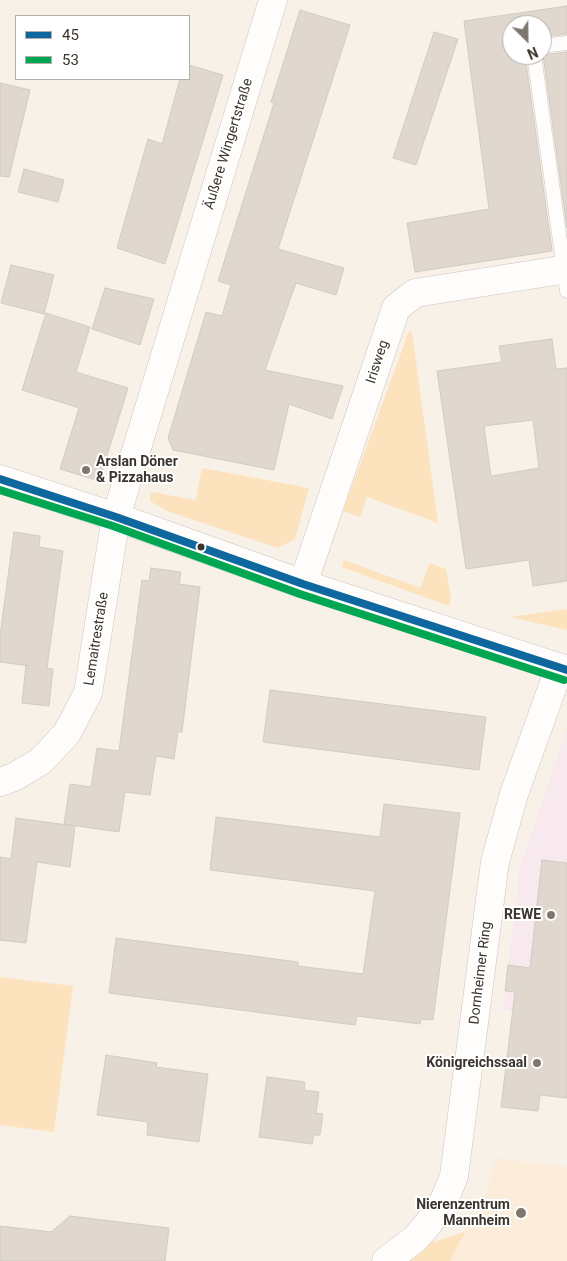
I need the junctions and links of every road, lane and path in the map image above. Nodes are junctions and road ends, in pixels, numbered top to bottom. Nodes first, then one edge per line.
1 (273, 0) edge
2 (567, 43) edge
3 (552, 45) edge
4 (535, 65) edge
5 (554, 198) junction
6 (567, 208) edge
7 (566, 277) edge
8 (0, 479) edge
9 (116, 517) junction
10 (303, 584) junction
11 (563, 669) edge
12 (0, 782) edge
13 (386, 1261) edge

1 - 9 street, Äußere Wingertstraße
2 - 3 lane
4 - 5 lane
5 - 6 lane
5 - 7 lane
7 - 10 street, Irisweg
8 - 9 street
9 - 10 street
9 - 12 street, Lemaitrestraße
10 - 11 street
11 - 13 street, Dornheimer Ring

